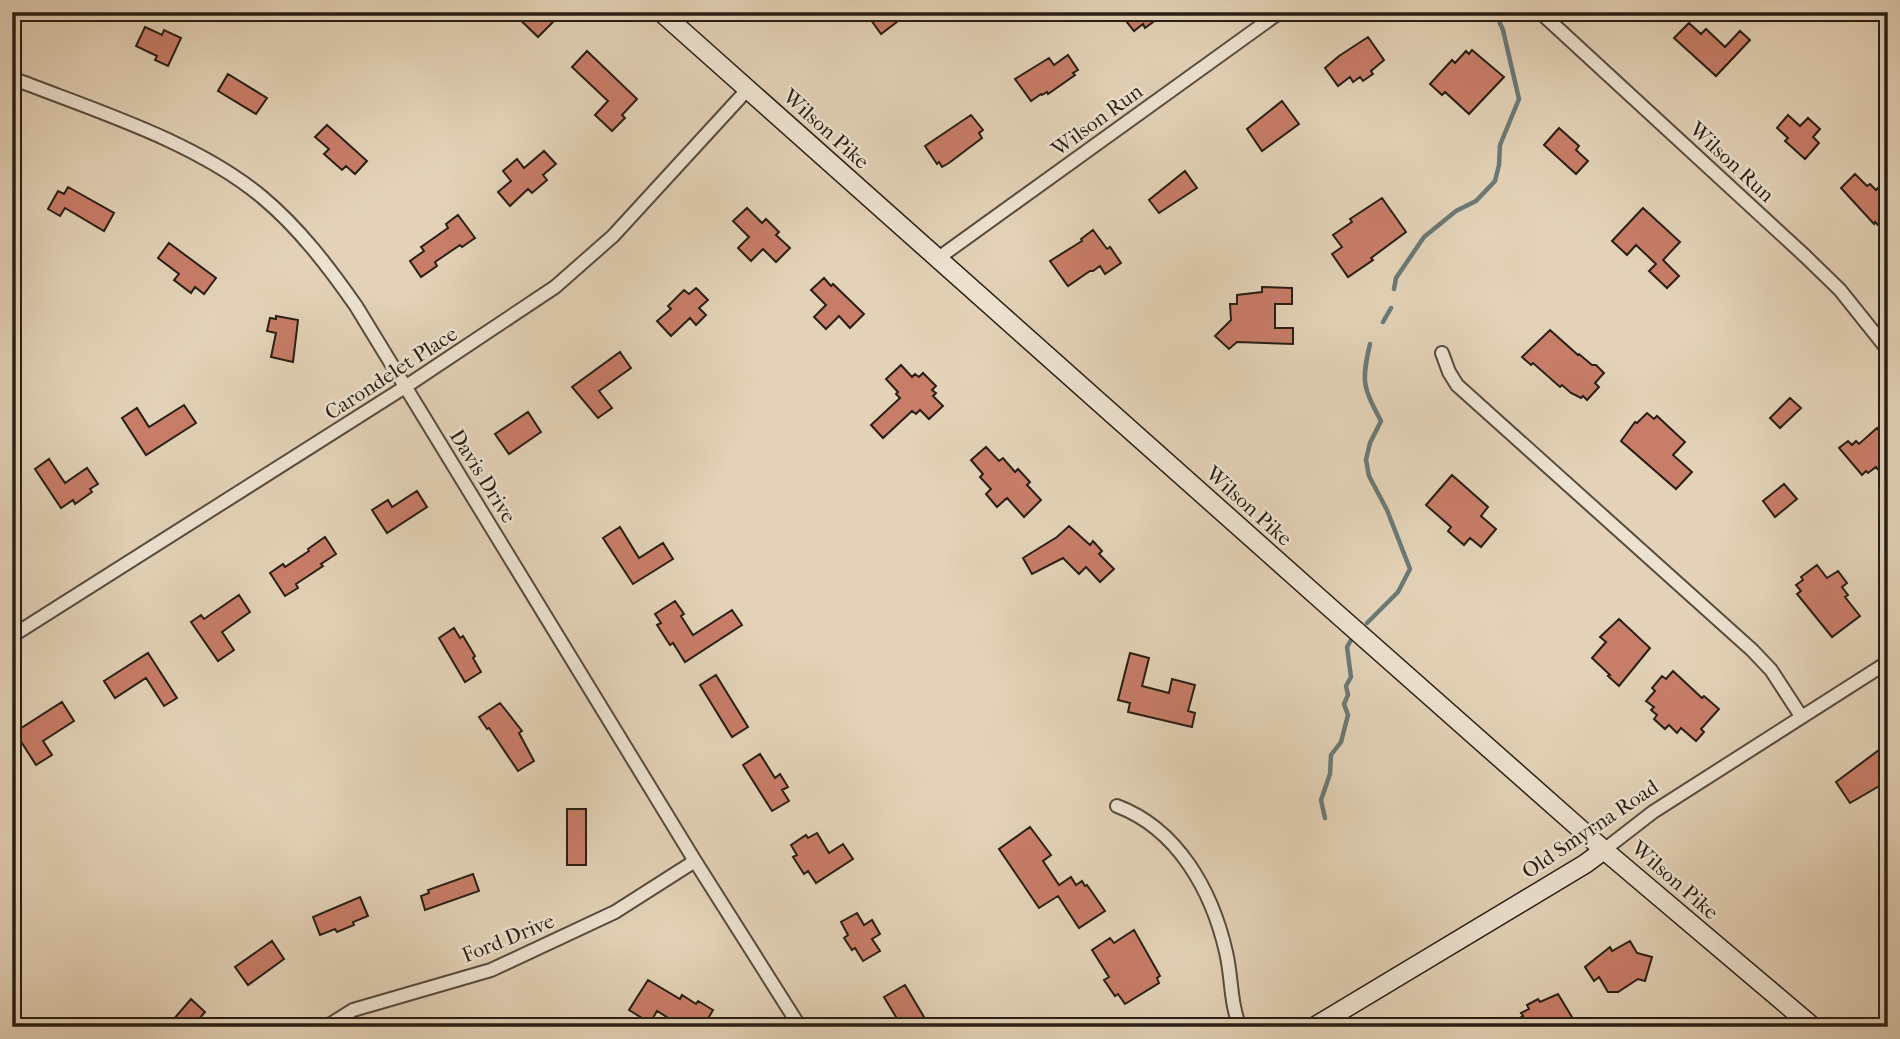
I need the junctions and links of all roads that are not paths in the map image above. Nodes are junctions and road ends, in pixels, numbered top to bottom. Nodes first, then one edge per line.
1 (1280, 12) edge
2 (1540, 12) edge
3 (670, 15) edge
4 (12, 78) edge
5 (747, 90) junction
6 (937, 260) junction
7 (1888, 350) edge
8 (1442, 353) dead end
9 (405, 387) junction
10 (12, 636) edge
11 (1888, 662) edge
12 (1801, 716) junction
13 (1117, 806) dead end
14 (1604, 850) junction
15 (695, 861) junction
16 (326, 1027) edge
17 (800, 1027) edge
18 (1240, 1027) edge
19 (1314, 1027) edge
20 (1813, 1027) edge

1 - 6 street, Wilson Run
2 - 7 street, Wilson Run
3 - 5 main road, Wilson Pike
4 - 9 street, Davis Drive
5 - 6 main road, Wilson Pike
5 - 9 street, Carondelet Place
6 - 14 main road, Wilson Pike
8 - 12 street
9 - 10 street, Carondelet Place
9 - 15 street, Davis Drive
11 - 12 street, Old Smyrna Road
12 - 14 street, Old Smyrna Road
13 - 18 street
14 - 19 main road, Old Smyrna Road
14 - 20 main road, Wilson Pike
15 - 16 street, Ford Drive
15 - 17 street, Davis Drive

